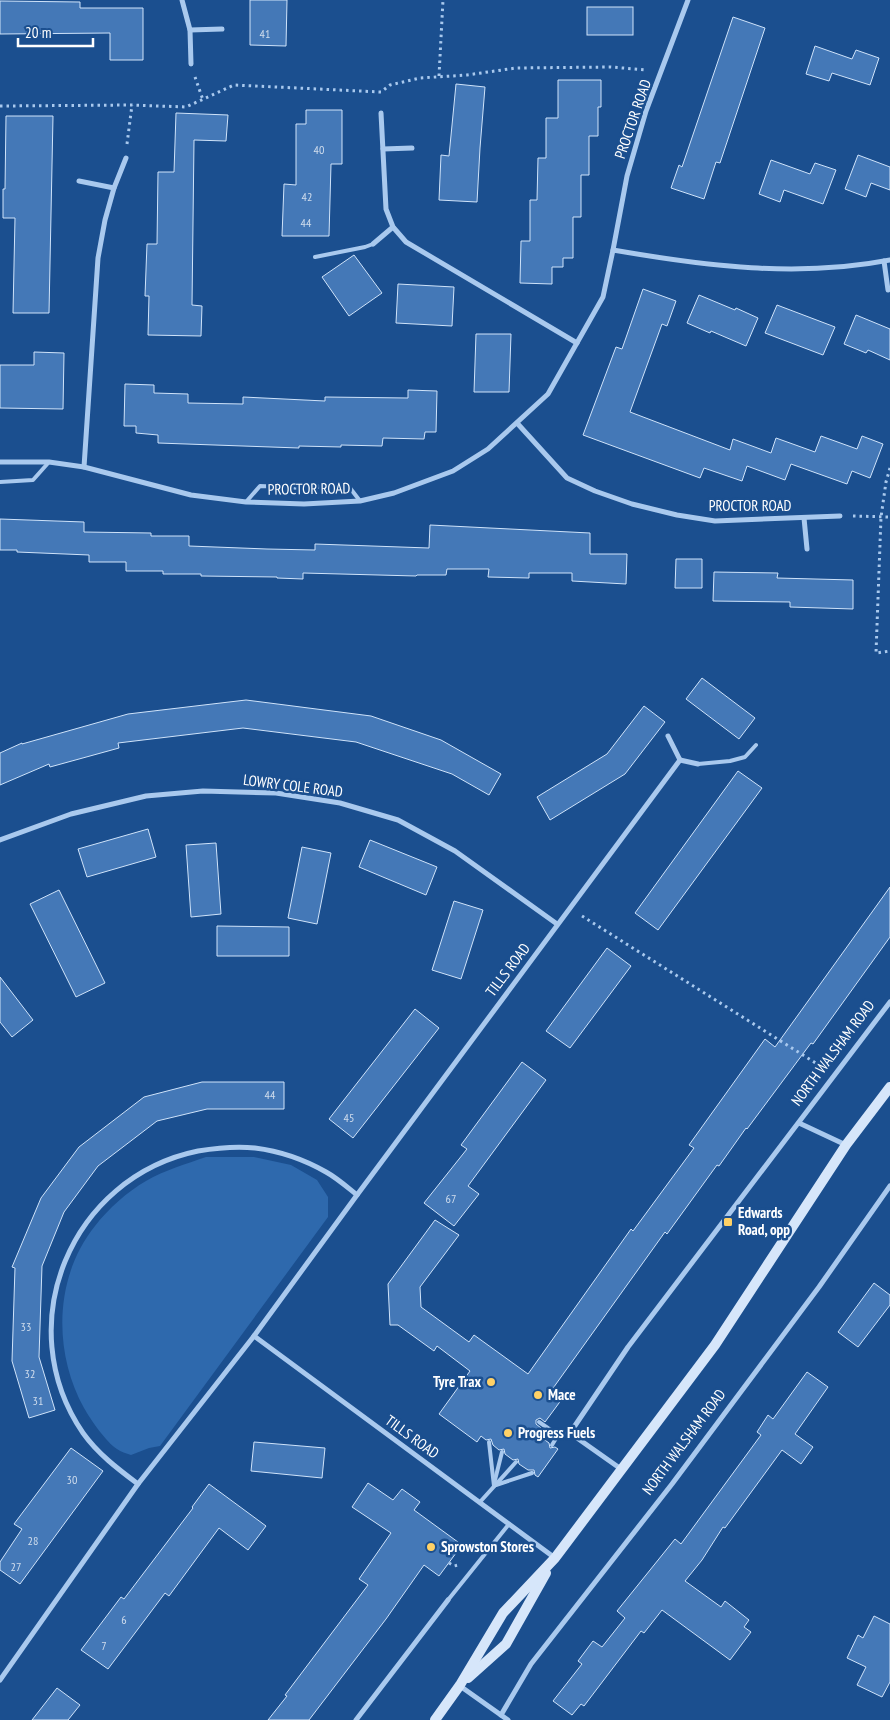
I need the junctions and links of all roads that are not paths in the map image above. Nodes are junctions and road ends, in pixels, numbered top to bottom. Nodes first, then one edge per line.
1 (182, 0) edge
2 (688, 0) edge
3 (222, 29) dead end
4 (190, 30) junction
5 (192, 64) road end
6 (381, 113) dead end
7 (412, 148) dead end
8 (382, 149) junction
9 (126, 158) road end
10 (79, 181) dead end
11 (114, 188) junction
12 (393, 227) junction
13 (373, 244) joint
14 (613, 250) junction
15 (315, 257) dead end
16 (887, 260) edge
17 (888, 290) dead end
18 (577, 343) junction
19 (517, 423) junction
20 (0, 462) edge
21 (50, 462) junction
22 (84, 467) junction
23 (0, 482) edge
24 (360, 501) junction
25 (246, 502) junction
26 (840, 516) road end
27 (804, 518) junction
28 (807, 549) dead end
29 (668, 736) dead end
30 (756, 745) dead end
31 (680, 760) junction
32 (698, 764) joint
33 (0, 840) edge
34 (557, 924) junction
35 (890, 1002) edge
36 (890, 1087) edge
37 (799, 1123) junction
38 (846, 1145) junction
39 (890, 1186) edge
40 (357, 1195) junction
41 (254, 1336) junction
42 (539, 1422) dead end
43 (570, 1433) junction
44 (537, 1434) dead end
45 (558, 1435) junction
46 (488, 1442) dead end
47 (552, 1445) dead end
48 (502, 1452) dead end
49 (516, 1462) dead end
50 (620, 1469) junction
51 (532, 1473) dead end
52 (138, 1484) junction
53 (494, 1486) junction
54 (480, 1502) junction
55 (509, 1524) junction
56 (555, 1558) junction
57 (448, 1600) joint
58 (0, 1680) edge
59 (460, 1685) junction
60 (501, 1715) junction
61 (356, 1720) edge
62 (436, 1720) edge
63 (508, 1720) edge

1 - 4 street
2 - 14 street, PROCTOR ROAD
3 - 4 street
4 - 5 street
6 - 8 street
7 - 8 street
8 - 12 street
9 - 11 street
10 - 11 street
11 - 22 street
12 - 13 street
12 - 18 street
13 - 15 lane
14 - 16 street
14 - 18 street, PROCTOR ROAD
16 - 17 street
18 - 19 street, PROCTOR ROAD
19 - 24 street, PROCTOR ROAD
19 - 27 street, PROCTOR ROAD
20 - 21 street, PROCTOR ROAD
21 - 22 street, PROCTOR ROAD
21 - 23 lane
22 - 25 street, PROCTOR ROAD
24 - 25 street, PROCTOR ROAD
24 - 25 lane
26 - 27 street, PROCTOR ROAD
27 - 28 street, PROCTOR ROAD
29 - 31 street
30 - 32 lane
31 - 32 street
31 - 34 street, TILLS ROAD
33 - 34 street, LOWRY COLE ROAD
34 - 40 street, TILLS ROAD
35 - 37 street, NORTH WALSHAM ROAD
36 - 38 main road
37 - 38 street, NORTH WALSHAM ROAD
37 - 43 street, NORTH WALSHAM ROAD
38 - 50 main road
39 - 60 street, NORTH WALSHAM ROAD
40 - 41 street, TILLS ROAD
40 - 52 street
41 - 52 street, TILLS ROAD
41 - 54 street, TILLS ROAD
42 - 45 lane
43 - 45 lane
43 - 50 street
44 - 45 lane
45 - 47 lane
46 - 53 lane
48 - 53 lane
49 - 53 lane
50 - 56 main road
51 - 53 lane
52 - 58 street, TILLS ROAD
53 - 54 lane
54 - 55 street, TILLS ROAD
55 - 56 street, TILLS ROAD
55 - 57 lane
56 - 59 main road
56 - 59 main road
57 - 61 street
59 - 60 street
59 - 62 main road
60 - 63 street

